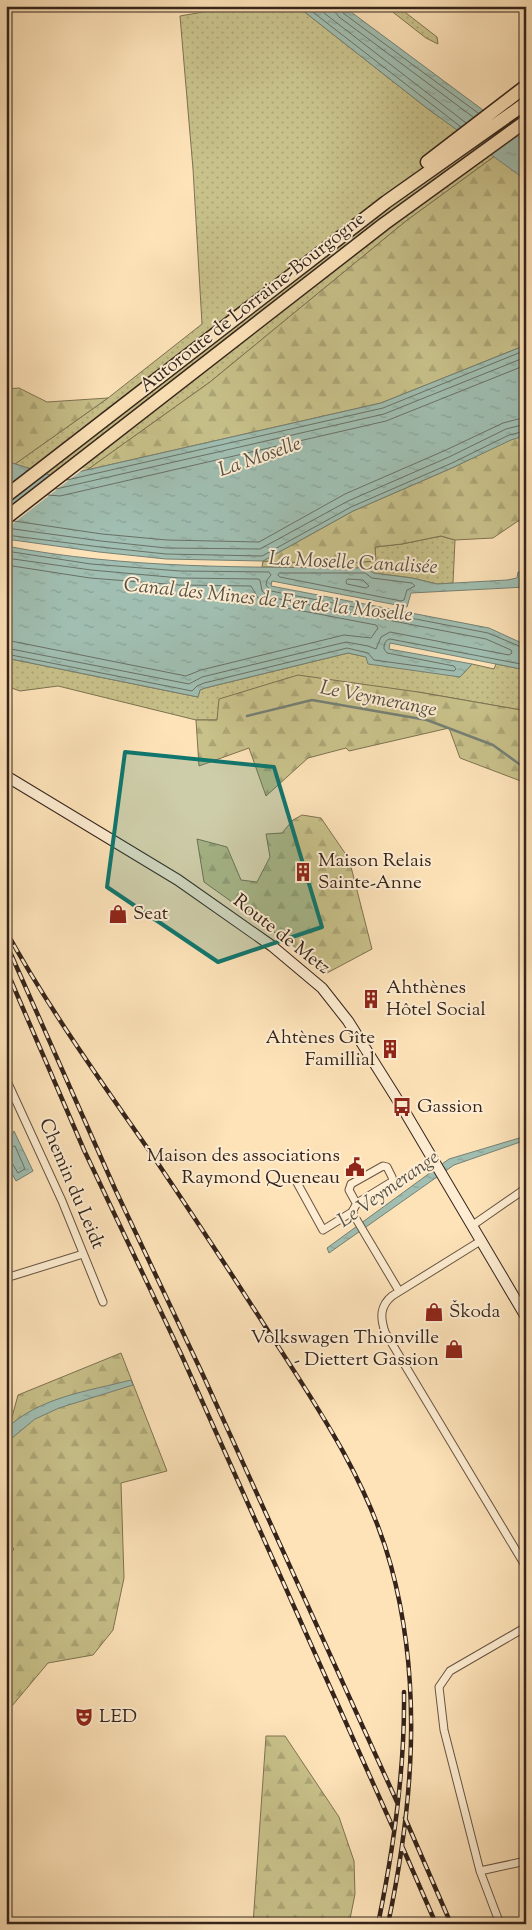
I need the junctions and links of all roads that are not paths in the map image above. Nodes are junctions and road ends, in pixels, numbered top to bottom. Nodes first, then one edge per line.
1 (526, 86) edge
2 (526, 103) edge
3 (503, 111) junction
4 (524, 123) edge
5 (6, 496) edge
6 (6, 518) edge
7 (6, 776) edge
8 (6, 1079) edge
9 (295, 1179) dead end
10 (526, 1186) edge
11 (358, 1203) junction
12 (352, 1212) junction
13 (473, 1225) junction
14 (482, 1240) junction
15 (83, 1254) junction
16 (6, 1278) edge
17 (399, 1291) junction
18 (103, 1302) dead end
19 (526, 1317) edge
20 (526, 1567) edge
21 (526, 1626) edge
22 (526, 1861) edge
23 (480, 1871) junction
24 (500, 1924) edge

1 - 3 highway
2 - 3 highway
3 - 5 highway, Autoroute de Lorraine-Bourgogne
4 - 6 highway, Autoroute de Lorraine-Bourgogne
7 - 13 main road, Route de Metz
8 - 15 street, Chemin du Leidt
9 - 12 street
10 - 13 street
11 - 11 street
11 - 12 street
12 - 17 street
13 - 14 main road, Route de Metz
14 - 17 street
14 - 19 main road, Route de Metz
15 - 16 street
15 - 18 street, Chemin du Leidt
17 - 20 street
21 - 23 street
22 - 23 street
23 - 24 street

